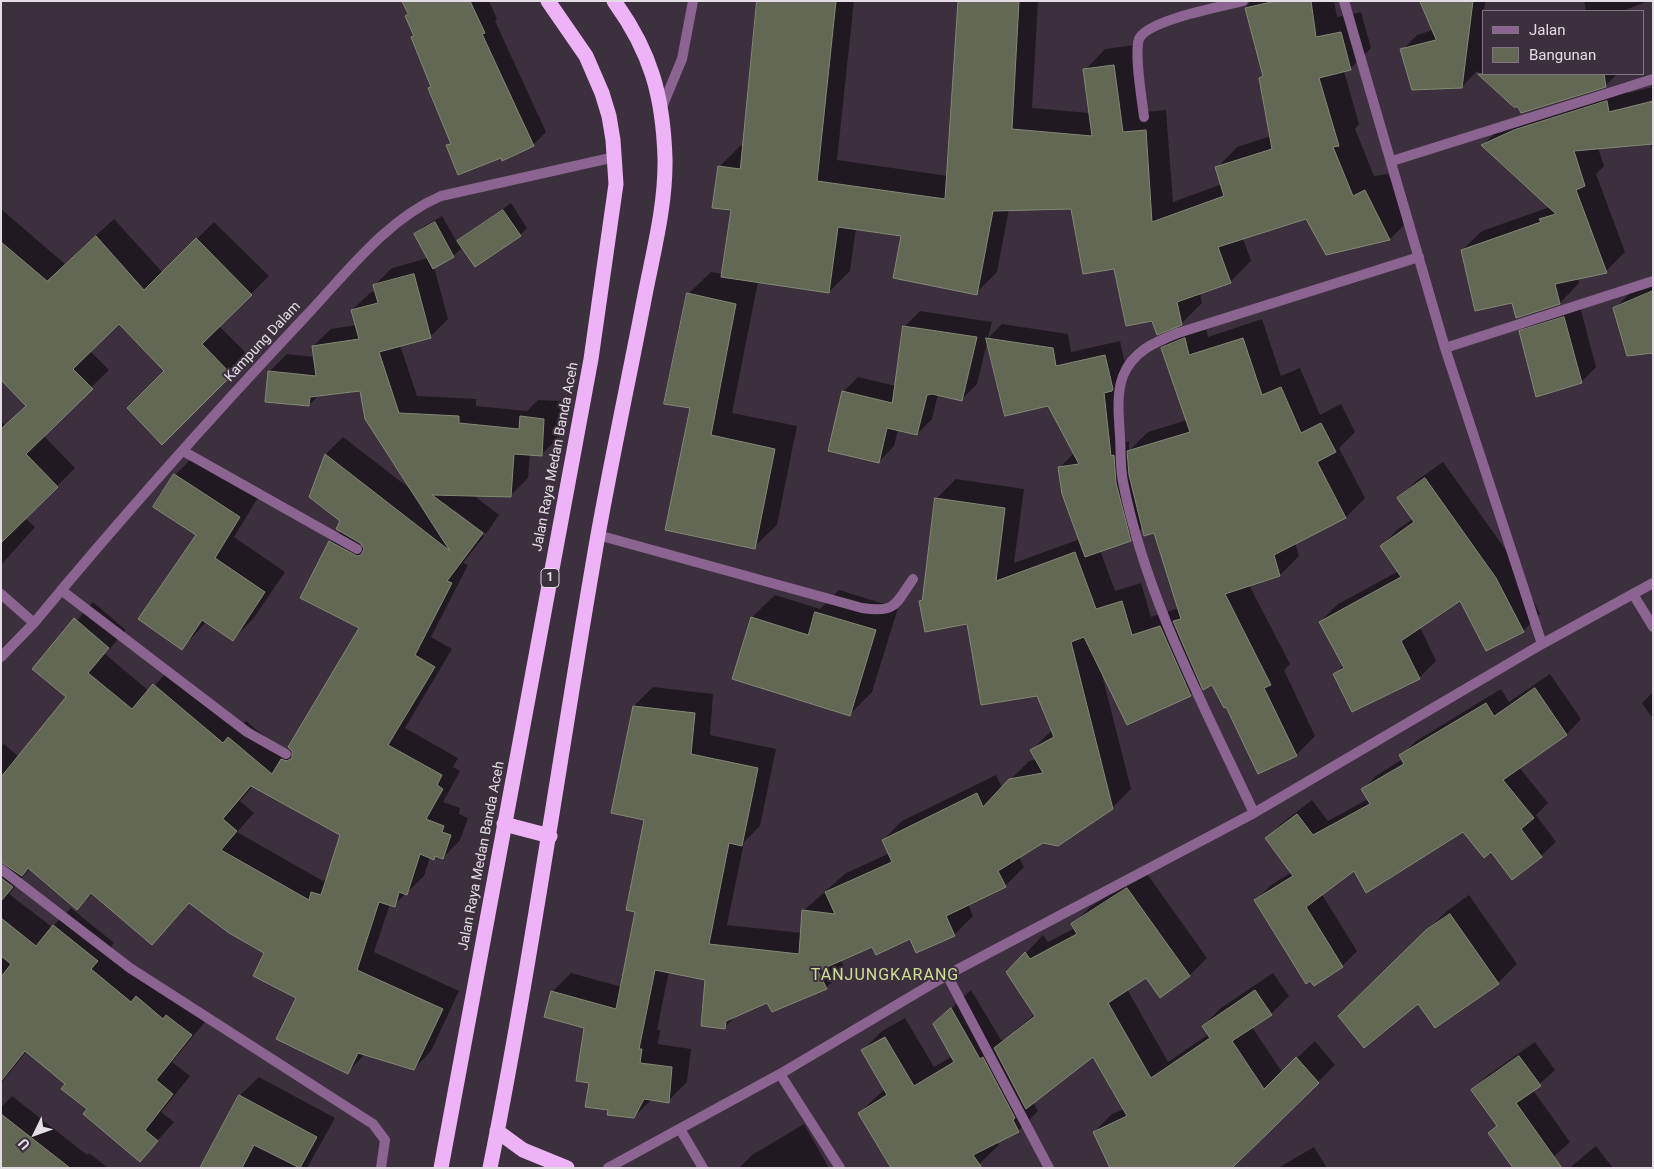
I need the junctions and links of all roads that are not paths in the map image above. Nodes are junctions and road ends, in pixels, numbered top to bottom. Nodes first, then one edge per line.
1 (548, 1) edge
2 (614, 1) edge
3 (694, 1) edge
4 (1243, 1) edge
5 (1344, 1) edge
6 (1653, 79) edge
7 (662, 107) junction
8 (1144, 117) dead end
9 (615, 157) junction
10 (1392, 161) junction
11 (1419, 257) junction
12 (1653, 281) edge
13 (1445, 348) junction
14 (183, 451) junction
15 (598, 535) junction
16 (357, 549) dead end
17 (913, 579) dead end
18 (1653, 583) edge
19 (61, 590) junction
20 (1, 594) edge
21 (1633, 594) junction
22 (34, 623) junction
23 (1653, 627) edge
24 (1542, 644) junction
25 (1, 657) edge
26 (286, 754) dead end
27 (1254, 813) junction
28 (504, 824) junction
29 (550, 836) junction
30 (1, 869) edge
31 (947, 975) junction
32 (780, 1074) junction
33 (680, 1129) junction
34 (497, 1131) junction
35 (381, 1168) edge
36 (440, 1168) edge
37 (490, 1168) edge
38 (567, 1168) edge
39 (608, 1168) edge
40 (703, 1168) edge
41 (840, 1168) edge
42 (1048, 1168) edge

1 - 9 highway, Jalan Raya Medan Banda Aceh / 1
2 - 7 highway
3 - 7 street
4 - 8 street
5 - 10 street
6 - 10 street
7 - 15 highway
9 - 14 street, Kampung Dalam
9 - 28 highway, Jalan Raya Medan Banda Aceh / 1
10 - 11 street
11 - 13 street
11 - 27 street
12 - 13 street
13 - 24 street
14 - 16 street
14 - 19 street, Kampung Dalam
15 - 17 street
15 - 29 highway
18 - 21 street
19 - 22 street, Kampung Dalam
19 - 26 street
20 - 22 street
21 - 23 street
21 - 24 street
22 - 25 street, Kampung Dalam
24 - 27 street
27 - 31 street
28 - 29 highway
28 - 36 highway, Jalan Raya Medan Banda Aceh / 1
29 - 34 highway
30 - 35 street
31 - 32 street
31 - 42 street
32 - 33 street
32 - 41 street
33 - 39 street
33 - 40 street
34 - 37 highway
34 - 38 highway

